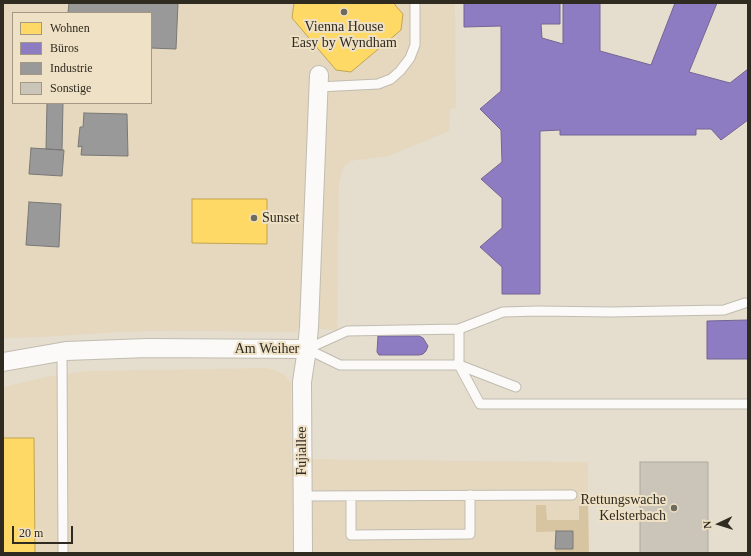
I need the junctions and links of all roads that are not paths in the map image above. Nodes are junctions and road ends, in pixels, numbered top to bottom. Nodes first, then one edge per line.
1 (414, 3) edge
2 (319, 81) joint
3 (744, 303) dead end
4 (459, 329) junction
5 (307, 349) junction
6 (62, 352) junction
7 (3, 362) edge
8 (459, 365) junction
9 (516, 387) dead end
10 (748, 404) edge
11 (470, 495) junction
12 (572, 495) dead end
13 (302, 496) junction
14 (351, 496) junction
15 (63, 553) edge
16 (303, 553) edge

1 - 2 lane
2 - 5 street, Am Weiher
3 - 4 lane
4 - 5 lane
4 - 8 lane
5 - 6 street, Am Weiher
5 - 8 lane
5 - 13 street, Fujiallee
6 - 7 street, Am Weiher
6 - 15 lane
8 - 9 lane
8 - 10 lane
11 - 12 lane
11 - 14 lane
11 - 14 lane
13 - 14 lane
13 - 16 street, Fujiallee

